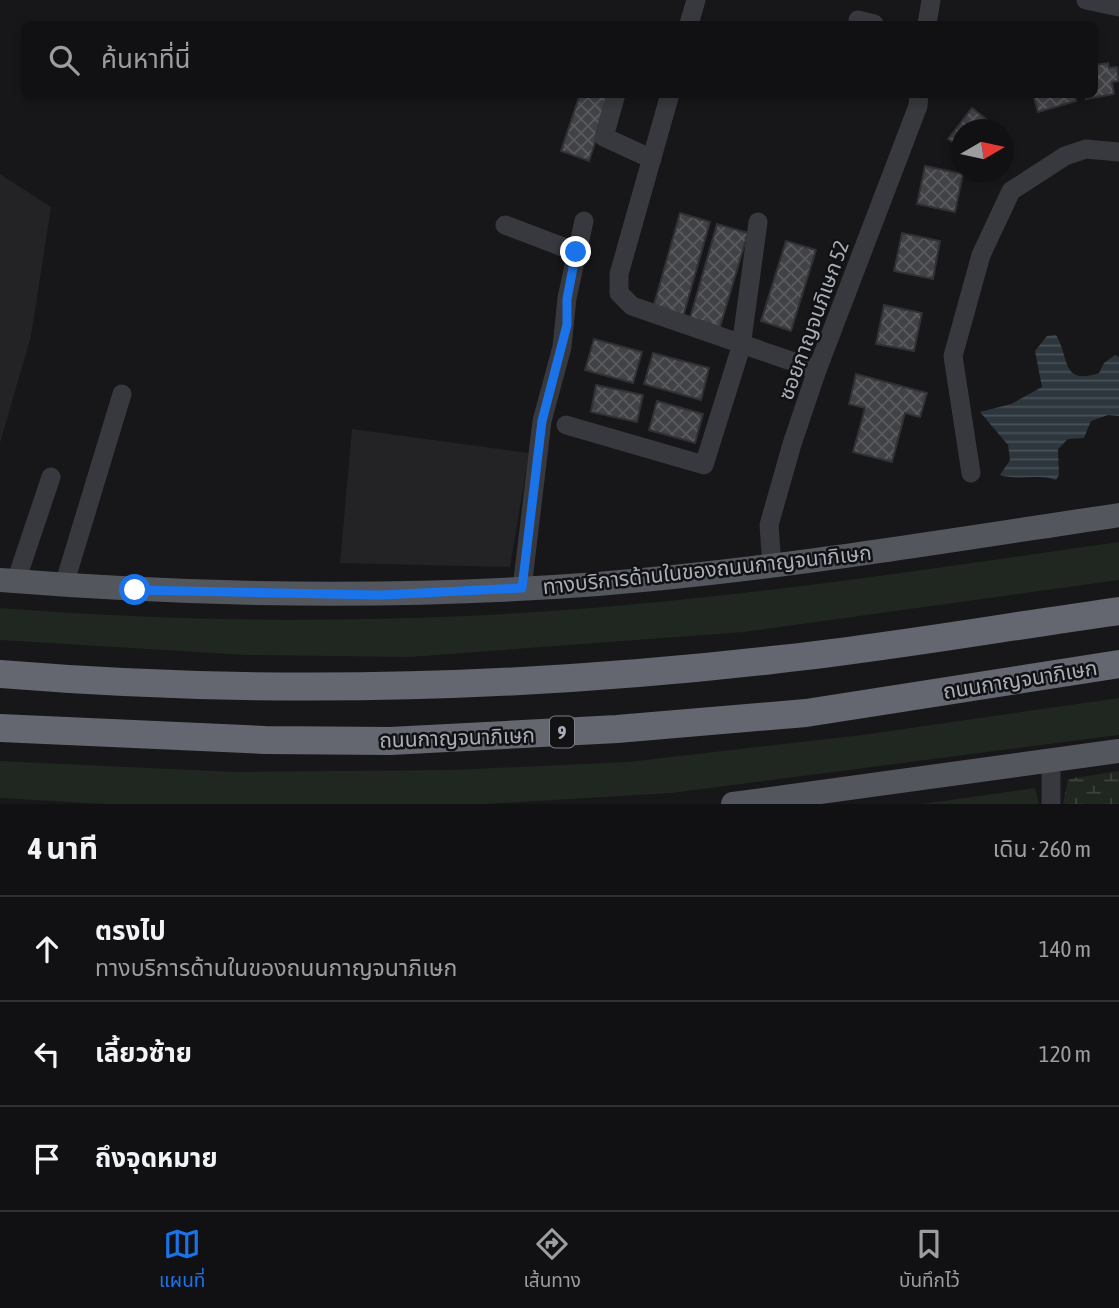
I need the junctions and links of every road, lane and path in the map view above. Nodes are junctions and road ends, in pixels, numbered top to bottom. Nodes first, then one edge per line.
1 (695, 0) edge
2 (931, 0) edge
3 (1093, 1) edge
4 (1119, 7) edge
5 (690, 21) edge
6 (928, 21) edge
7 (615, 98) edge
8 (669, 98) edge
9 (919, 98) edge
10 (1119, 152) edge
11 (652, 159) junction
12 (584, 221) dead end
13 (758, 222) dead end
14 (505, 225) dead end
15 (576, 252) junction
16 (741, 346) junction
17 (817, 370) junction
18 (122, 394) dead end
19 (566, 425) dead end
20 (971, 473) dead end
21 (51, 477) dead end
22 (1119, 515) edge
23 (772, 566) junction
24 (8, 580) edge
25 (64, 585) junction
26 (522, 588) junction
27 (1119, 611) edge
28 (1119, 664) edge
29 (0, 674) edge
30 (0, 728) edge
31 (1119, 751) edge
32 (1051, 760) junction
33 (733, 804) edge
34 (739, 804) edge
35 (1051, 804) edge

1 - 5 street
2 - 6 street
3 - 4 street
7 - 11 street
8 - 11 street
9 - 17 street, ซอยกาญจนภิเษก 52
10 - 20 street
11 - 16 street
12 - 15 street
13 - 16 street
14 - 15 street
15 - 26 street
16 - 17 street
16 - 19 street
17 - 23 street, ซอยกาญจนภิเษก 52
18 - 25 street
21 - 24 street
22 - 23 main road, ทางบริการด้านในของถนนกาญจนาภิเษก
23 - 26 main road, ทางบริการด้านในของถนนกาญจนาภิเษก
24 - 25 main road, ทางบริการด้านในของถนนกาญจนาภิเษก
25 - 26 main road, ทางบริการด้านในของถนนกาญจนาภิเษก
27 - 29 highway
28 - 30 highway, ถนนกาญจนาภิเษก / 9
31 - 32 main road
32 - 34 main road
32 - 35 street
33 - 34 main road

